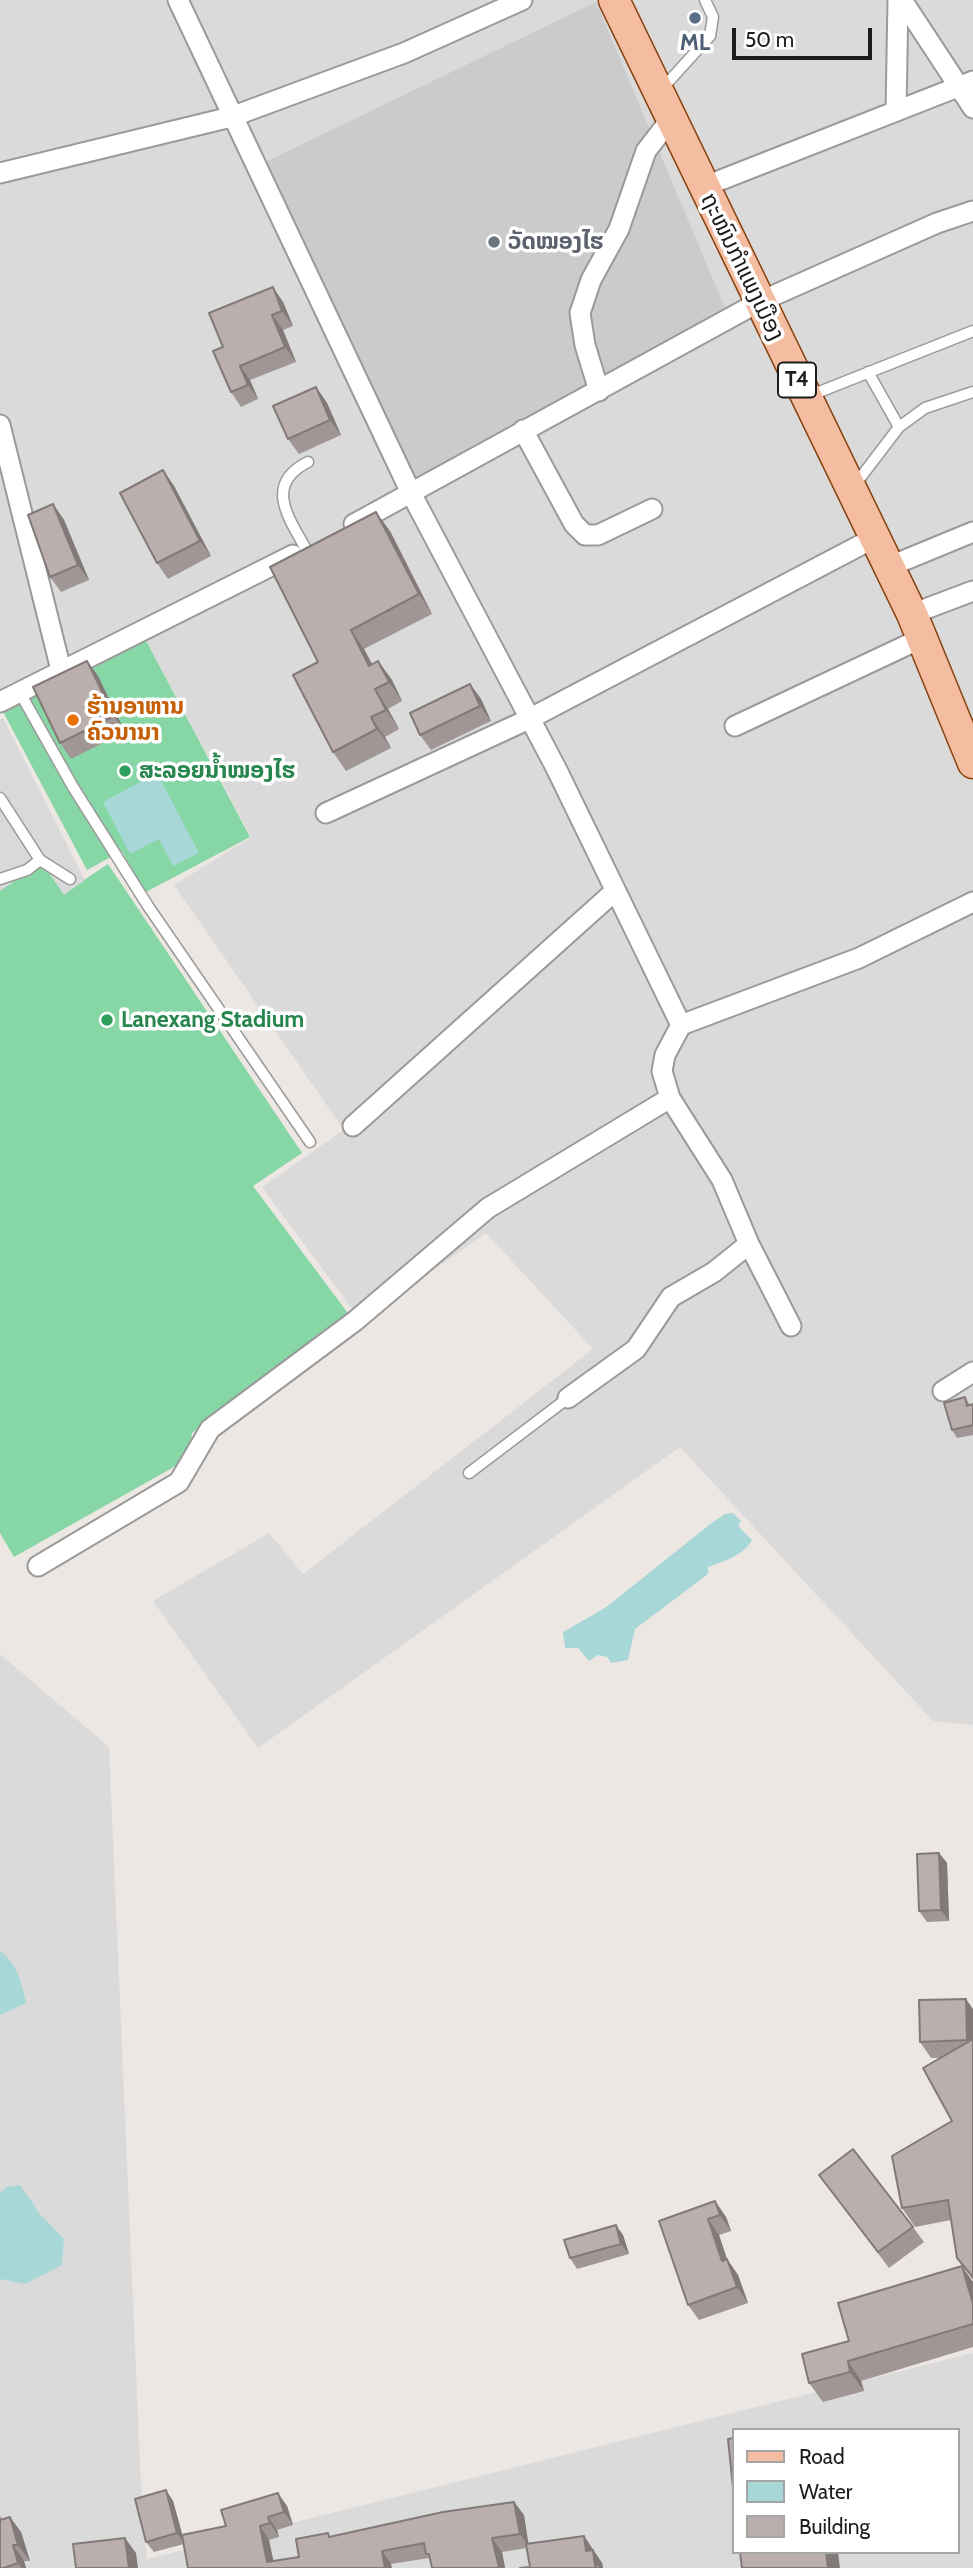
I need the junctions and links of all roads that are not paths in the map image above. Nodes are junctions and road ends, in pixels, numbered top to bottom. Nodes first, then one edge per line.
1 (178, 0) edge
2 (522, 0) edge
3 (614, 0) edge
4 (705, 0) edge
5 (900, 0) edge
6 (967, 84) edge
7 (658, 93) junction
8 (973, 108) edge
9 (897, 111) junction
10 (232, 117) junction
11 (670, 120) junction
12 (0, 173) edge
13 (703, 187) junction
14 (973, 211) edge
15 (759, 302) junction
16 (973, 331) edge
17 (868, 372) junction
18 (599, 391) junction
19 (973, 392) edge
20 (805, 398) junction
21 (0, 425) edge
22 (899, 427) junction
23 (523, 430) junction
24 (308, 462) dead end
25 (850, 490) junction
26 (412, 495) junction
27 (652, 509) dead end
28 (341, 531) edge
29 (973, 532) edge
30 (874, 538) junction
31 (312, 546) joint
32 (888, 567) junction
33 (973, 591) edge
34 (917, 626) junction
35 (61, 670) junction
36 (19, 691) junction
37 (0, 702) edge
38 (529, 719) junction
39 (735, 726) dead end
40 (973, 763) edge
41 (0, 798) edge
42 (326, 813) dead end
43 (40, 860) junction
44 (0, 879) edge
45 (70, 879) dead end
46 (615, 891) junction
47 (973, 902) edge
48 (681, 1025) junction
49 (670, 1098) junction
50 (353, 1126) dead end
51 (310, 1142) dead end
52 (749, 1244) junction
53 (791, 1326) dead end
54 (973, 1372) edge
55 (943, 1391) dead end
56 (568, 1398) joint
57 (469, 1473) dead end
58 (38, 1566) dead end

1 - 10 street
2 - 10 street
3 - 7 main road, ຖະໜົນກຳແພງເມືອງ / T4
4 - 7 lane
5 - 6 street
5 - 9 street
6 - 8 street
6 - 9 street
7 - 11 main road, ຖະໜົນກຳແພງເມືອງ / T4
9 - 13 street
10 - 12 street
10 - 26 street
11 - 13 main road, ຖະໜົນກຳແພງເມືອງ / T4
11 - 18 street
13 - 15 main road, ຖະໜົນກຳແພງເມືອງ / T4
14 - 15 street
15 - 18 street
15 - 20 main road, ຖະໜົນກຳແພງເມືອງ / T4
16 - 17 lane
17 - 20 lane
17 - 22 lane
18 - 23 street
19 - 22 lane
20 - 25 main road, ຖະໜົນກຳແພງເມືອງ / T4
21 - 35 street
22 - 25 lane
23 - 26 street
23 - 27 street
24 - 31 lane
25 - 30 main road, ຖະໜົນກຳແພງເມືອງ / T4
26 - 28 street
26 - 38 street
29 - 32 street
30 - 32 main road, ຖະໜົນກຳແພງເມືອງ / T4
30 - 38 street
31 - 35 street
32 - 34 main road, ຖະໜົນກຳແພງເມືອງ / T4
33 - 34 street
34 - 39 street
34 - 40 main road, ຖະໜົນກຳແພງເມືອງ / T4
35 - 36 street
36 - 37 street
36 - 51 lane
38 - 42 street
38 - 46 street
41 - 43 lane
43 - 44 lane
43 - 45 lane
46 - 48 street
46 - 50 street
47 - 48 street
48 - 49 street
49 - 52 street
49 - 58 street
52 - 53 street
52 - 56 street
54 - 55 street
56 - 57 lane

